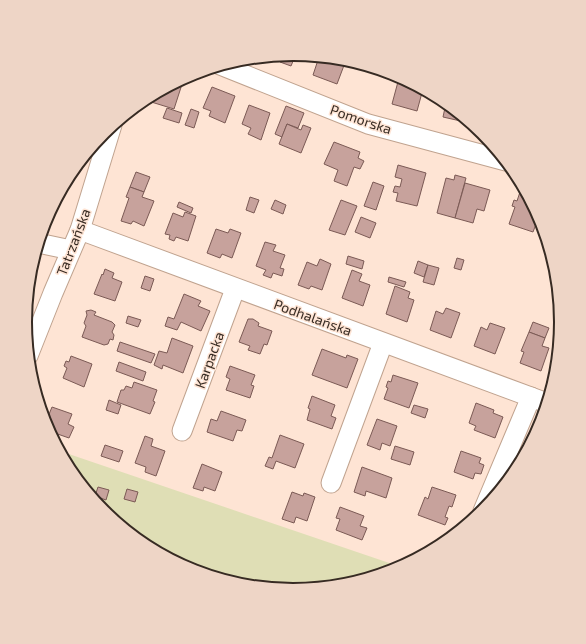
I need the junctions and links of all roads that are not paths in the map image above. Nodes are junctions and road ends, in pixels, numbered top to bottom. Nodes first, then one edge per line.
1 (228, 69) edge
2 (108, 137) edge
3 (496, 158) edge
4 (80, 230) junction
5 (44, 244) edge
6 (71, 250) junction
7 (235, 289) junction
8 (33, 343) edge
9 (383, 343) junction
10 (539, 400) edge
11 (182, 431) dead end
12 (331, 483) dead end
13 (495, 486) edge

1 - 3 street, Pomorska
2 - 4 street, Tatrzańska
4 - 6 street, Tatrzańska
4 - 7 street, Podhalańska
5 - 6 street
6 - 8 street, Tatrzańska
7 - 9 street, Podhalańska
7 - 11 street, Karpacka
9 - 10 street, Podhalańska
9 - 12 street
10 - 13 street

